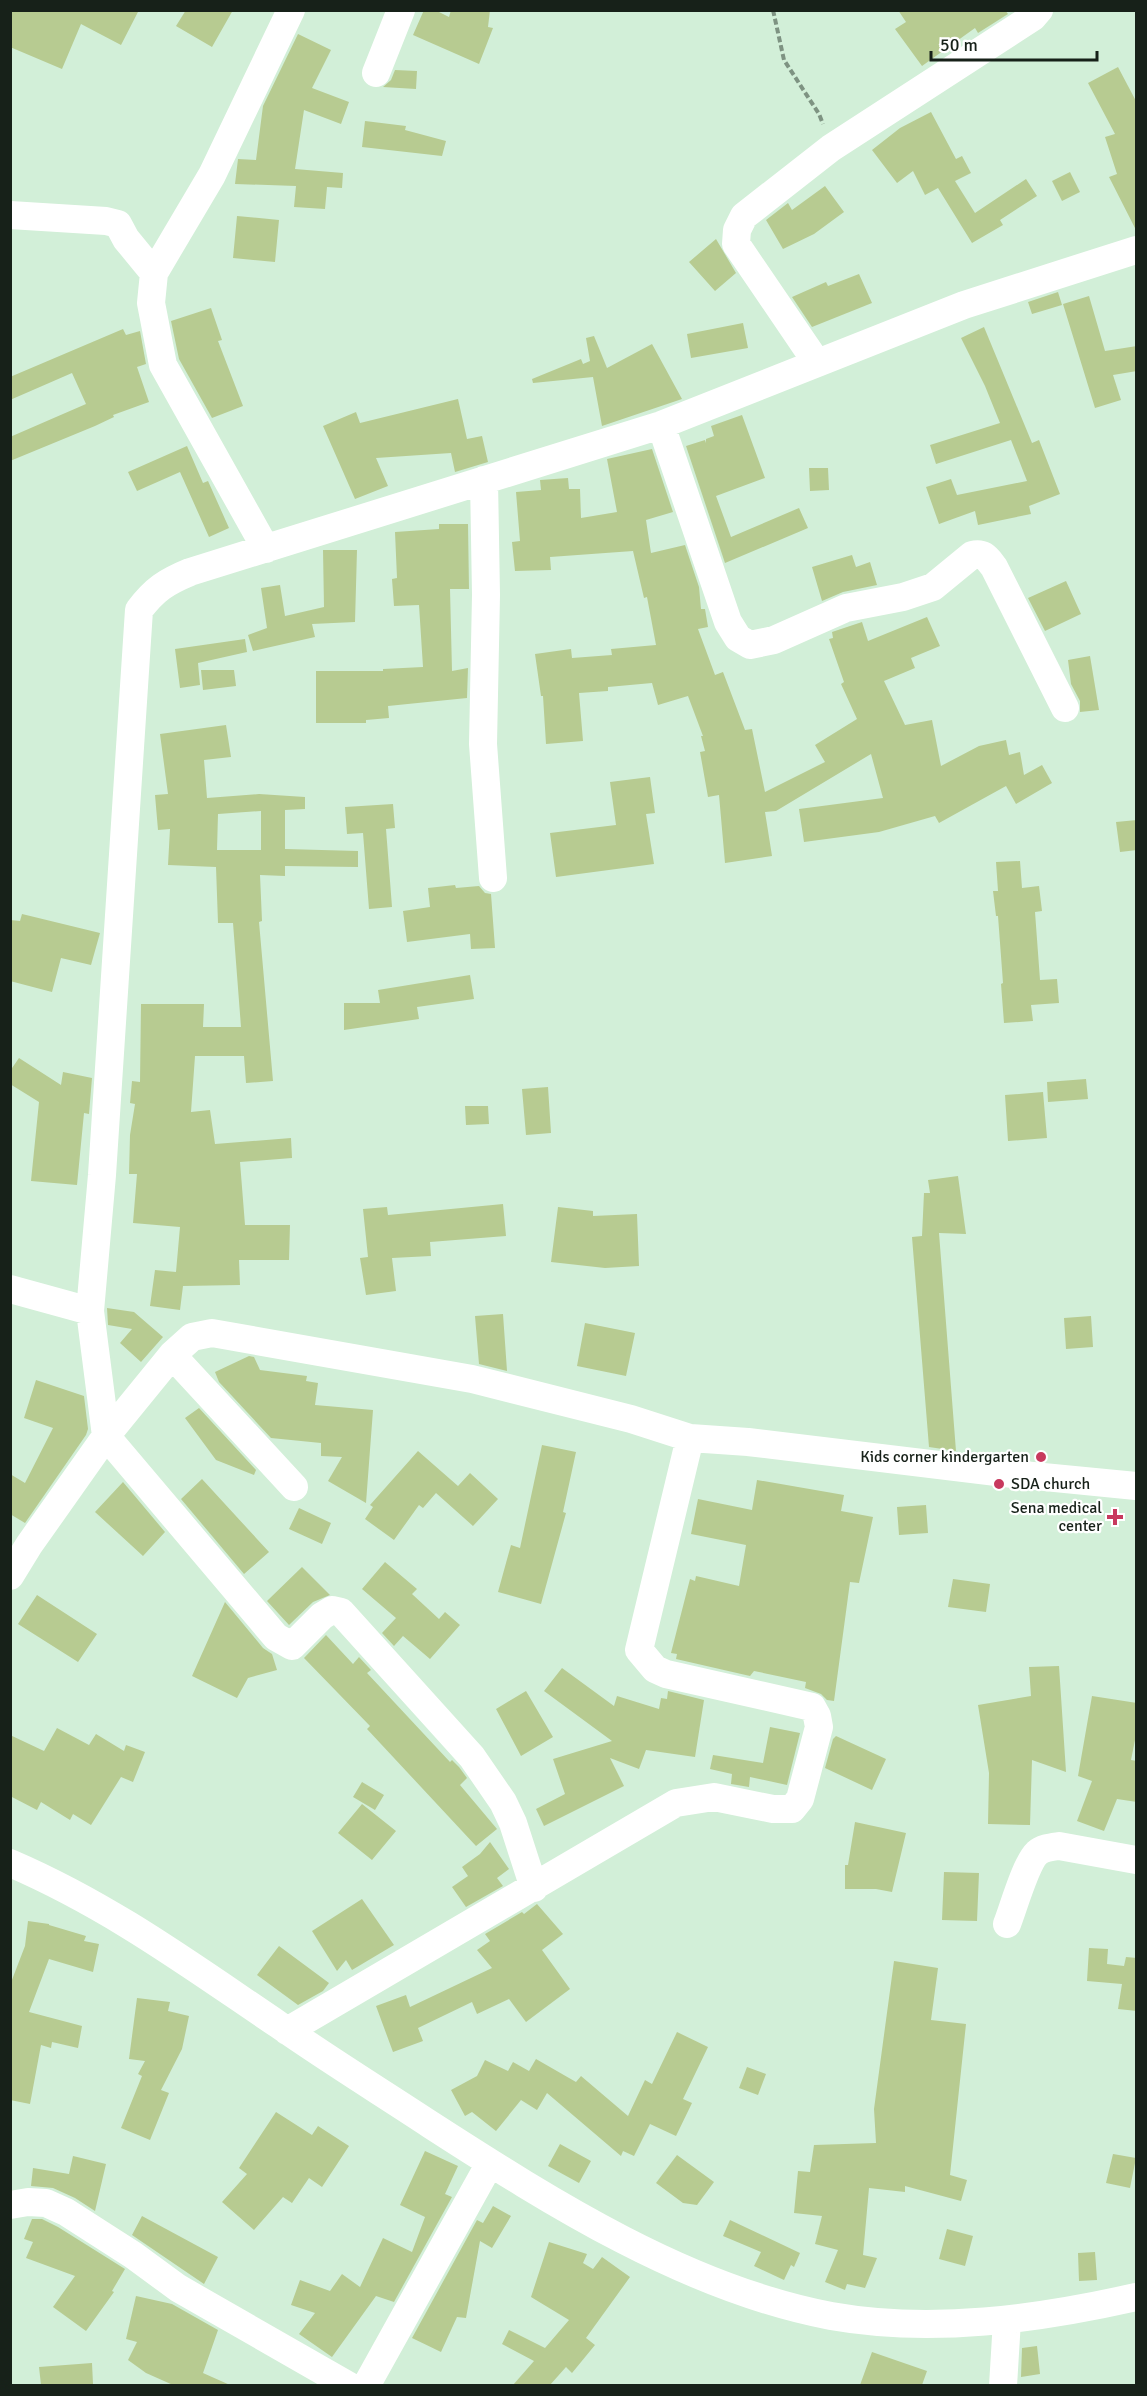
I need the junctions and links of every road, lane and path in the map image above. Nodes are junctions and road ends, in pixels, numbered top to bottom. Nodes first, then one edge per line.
1 (291, 10) edge
2 (401, 10) edge
3 (773, 10) edge
4 (1039, 10) edge
5 (376, 73) dead end
6 (831, 148) junction
7 (10, 215) edge
8 (1137, 250) edge
9 (154, 273) junction
10 (817, 363) junction
11 (661, 425) junction
12 (484, 480) junction
13 (266, 549) junction
14 (1065, 708) dead end
15 (493, 878) dead end
16 (10, 1290) edge
17 (90, 1311) junction
18 (172, 1355) junction
19 (106, 1436) junction
20 (690, 1438) junction
21 (1137, 1486) edge
22 (294, 1487) dead end
23 (10, 1576) edge
24 (1137, 1860) edge
25 (10, 1863) edge
26 (534, 1888) junction
27 (1007, 1924) dead end
28 (287, 2031) junction
29 (490, 2163) junction
30 (10, 2205) edge
31 (1137, 2297) edge
32 (1007, 2320) junction
33 (349, 2385) edge
34 (366, 2385) edge
35 (1003, 2385) edge

1 - 9 street
2 - 5 street
3 - 6 path
4 - 6 street
6 - 10 street
7 - 9 street
8 - 10 street
9 - 13 street
10 - 11 street
11 - 12 street
11 - 14 street
12 - 13 street
12 - 15 street
13 - 17 street
16 - 17 street
17 - 19 street
18 - 19 street
18 - 20 street
18 - 22 street
19 - 23 street
19 - 26 street
20 - 21 street
20 - 26 street
24 - 27 street
25 - 28 street
26 - 28 street
28 - 29 street
29 - 32 street
29 - 34 street
30 - 33 street
31 - 32 street
32 - 35 street

